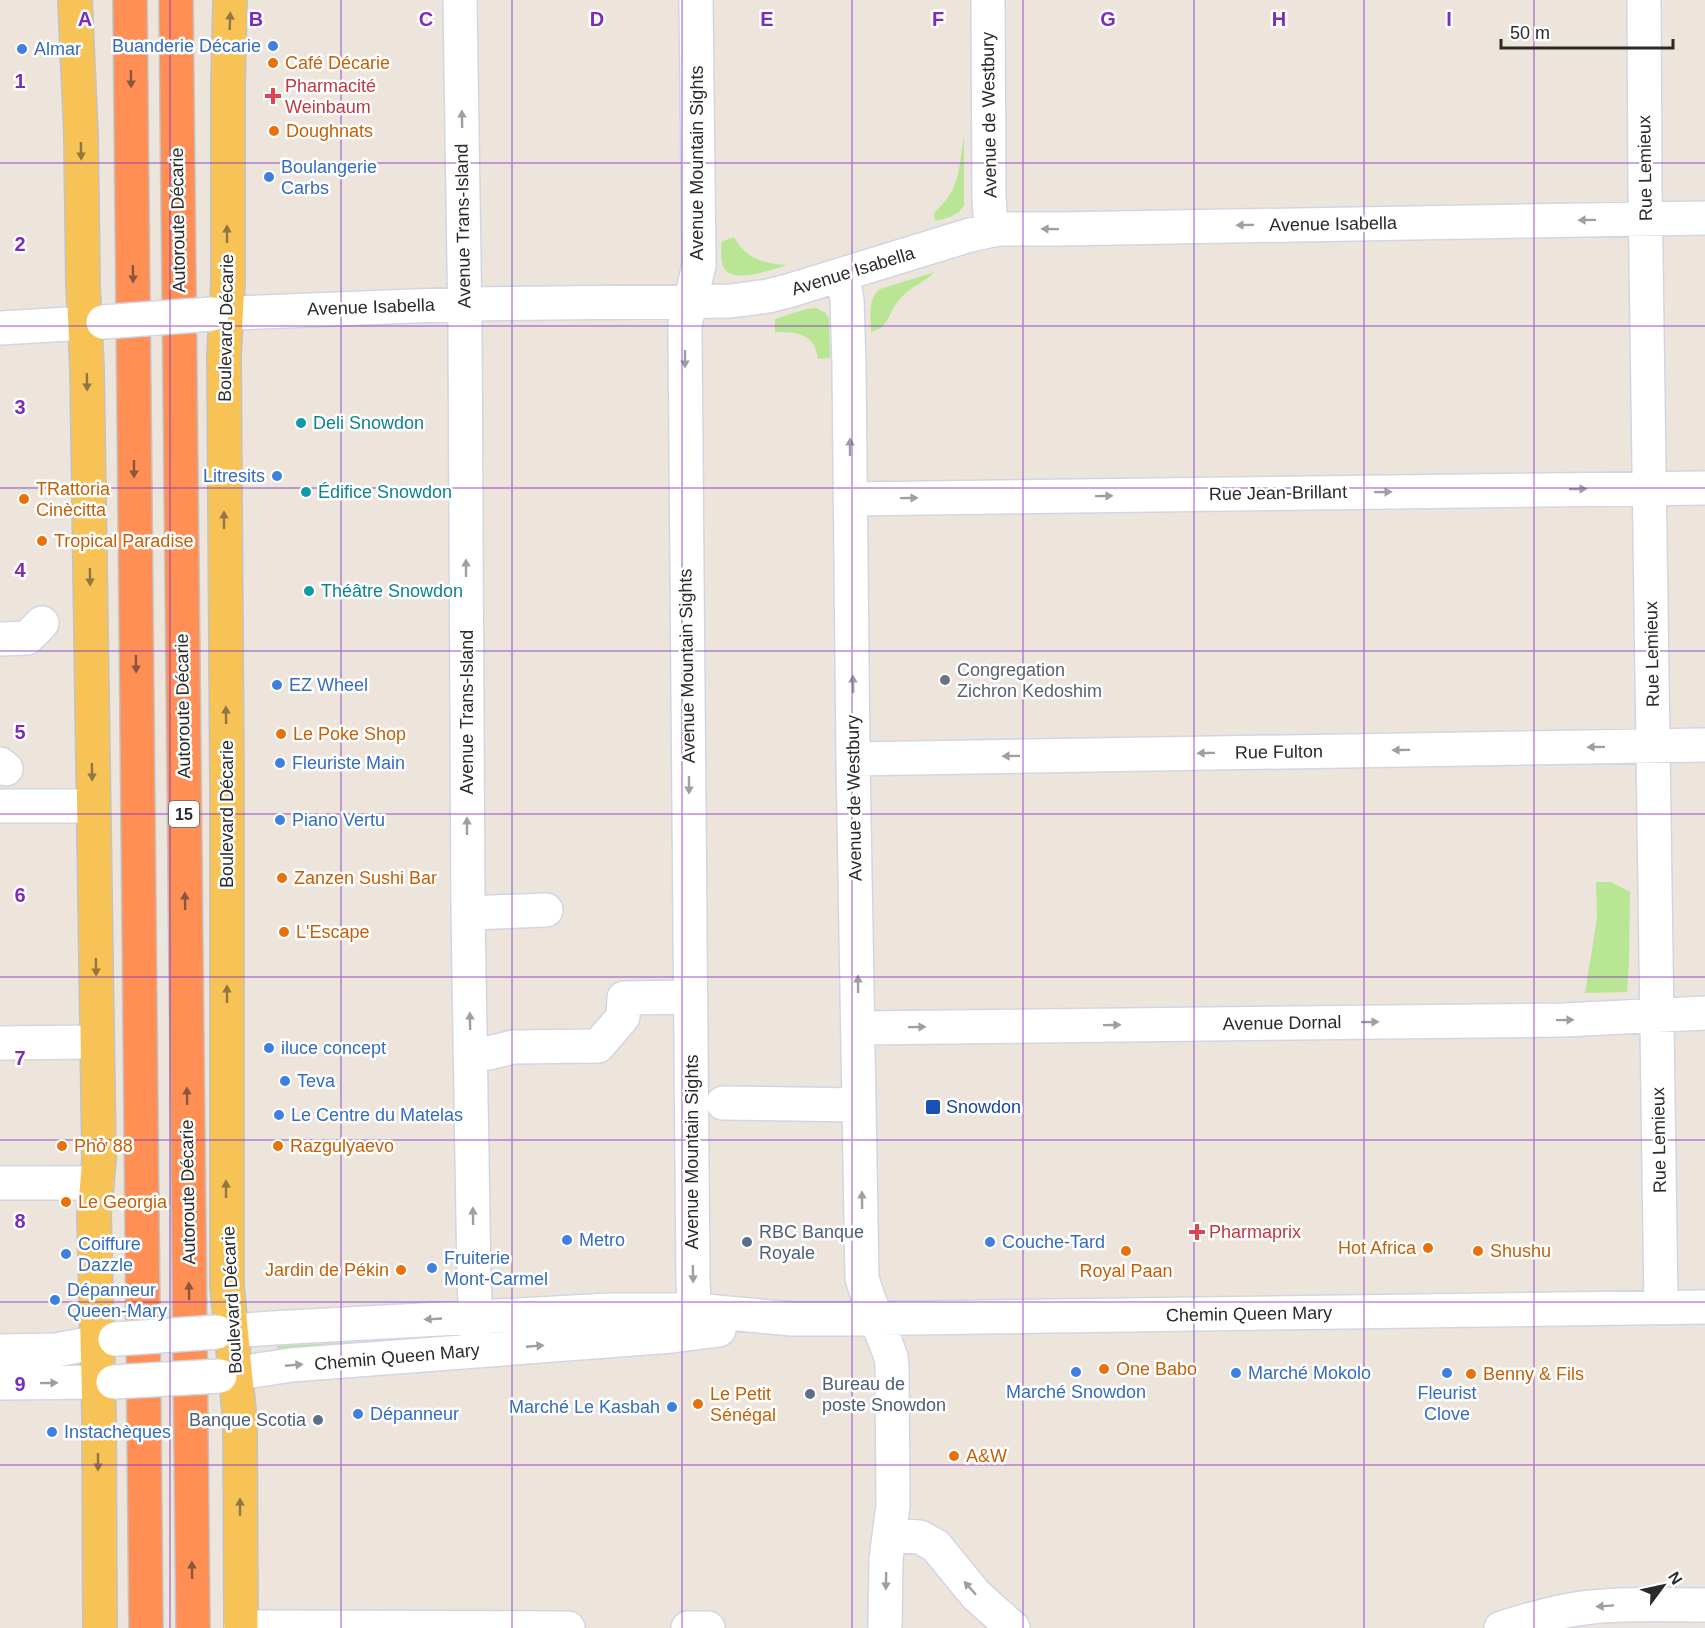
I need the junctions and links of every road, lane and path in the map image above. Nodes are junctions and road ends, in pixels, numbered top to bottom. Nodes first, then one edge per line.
1 (75, 0) edge
2 (130, 0) edge
3 (176, 0) edge
4 (230, 0) edge
5 (460, 0) edge
6 (696, 0) edge
7 (988, 0) edge
8 (1644, 0) edge
9 (1705, 218) edge
10 (1645, 219) junction
11 (991, 230) junction
12 (842, 275) junction
13 (691, 302) junction
14 (464, 304) junction
15 (219, 314) junction
16 (94, 322) junction
17 (0, 328) edge
18 (1649, 488) junction
19 (1705, 488) edge
20 (850, 499) junction
21 (42, 623) dead end
22 (0, 639) edge
23 (1705, 745) edge
24 (1654, 746) junction
25 (854, 759) junction
26 (93, 806) junction
27 (0, 807) edge
28 (546, 910) dead end
29 (468, 913) junction
30 (690, 997) junction
31 (1705, 1013) edge
32 (1657, 1015) junction
33 (858, 1028) junction
34 (97, 1042) junction
35 (0, 1043) edge
36 (471, 1054) junction
37 (723, 1103) dead end
38 (859, 1105) junction
39 (0, 1183) edge
40 (97, 1184) junction
41 (1661, 1307) junction
42 (1705, 1307) edge
43 (475, 1317) junction
44 (877, 1319) junction
45 (696, 1321) junction
46 (224, 1332) junction
47 (105, 1340) junction
48 (0, 1351) edge
49 (477, 1351) junction
50 (228, 1374) junction
51 (105, 1382) junction
52 (0, 1383) edge
53 (890, 1535) junction
54 (1705, 1605) edge
55 (100, 1628) edge
56 (146, 1628) edge
57 (193, 1628) edge
58 (241, 1628) edge
59 (568, 1628) edge
60 (688, 1628) edge
61 (708, 1628) edge
62 (885, 1628) edge
63 (1013, 1628) edge
64 (1501, 1628) edge

1 -> 16 main road
2 -> 56 highway
57 -> 3 highway, Autoroute Décarie / 15
15 -> 4 main road, Boulevard Décarie
14 -> 5 street, Avenue Trans-Island
6 - 13 street, Avenue Mountain Sights
7 - 11 street, Avenue de Westbury
8 - 10 street, Rue Lemieux
9 - 10 street, Avenue Isabella
10 -> 11 street, Avenue Isabella
10 - 18 street, Rue Lemieux
11 - 12 street, Avenue Isabella
12 - 13 street, Avenue Isabella
20 -> 12 street, Avenue de Westbury
13 - 14 street, Avenue Isabella
13 -> 30 street, Avenue Mountain Sights
14 - 15 street, Avenue Isabella
29 -> 14 street, Avenue Trans-Island
15 - 16 street, Avenue Isabella, bridge
46 -> 15 main road, Boulevard Décarie
16 - 17 street, Avenue Isabella
16 -> 26 main road
18 - 19 street, Rue Jean-Brillant
20 -> 18 street, Rue Jean-Brillant
18 - 24 street, Rue Lemieux
25 -> 20 street, Avenue de Westbury
21 - 22 street
23 - 24 street, Rue Fulton
24 -> 25 street, Rue Fulton
24 - 32 street, Rue Lemieux
33 -> 25 street, Avenue de Westbury
26 - 27 street
26 -> 34 main road
28 - 29 street
36 -> 29 street, Avenue Trans-Island
30 - 36 street
30 -> 45 street, Avenue Mountain Sights
31 - 32 street, Avenue Dornal
33 -> 32 street, Avenue Dornal
32 - 41 street, Rue Lemieux
33 - 38 street, Avenue de Westbury
34 - 35 street
34 - 40 main road
43 -> 36 street, Avenue Trans-Island
37 - 38 street
44 -> 38 street, Avenue de Westbury
39 - 40 street
40 - 47 main road
41 - 42 street, Chemin Queen Mary
41 - 44 street, Chemin Queen Mary
43 - 45 street, Chemin Queen Mary
43 -> 46 street, Chemin Queen Mary
43 - 49 street, Avenue Trans-Island
44 - 45 street, Chemin Queen Mary
44 - 53 street, Avenue de Westbury
49 -> 45 street, Chemin Queen Mary
46 - 47 street, Chemin Queen Mary, bridge
46 - 50 main road, Boulevard Décarie
47 - 48 street, Chemin Queen Mary
47 - 51 main road
50 -> 49 street, Chemin Queen Mary
50 - 51 street, Chemin Queen Mary, bridge
58 -> 50 main road, Boulevard Décarie
52 -> 51 street, Chemin Queen Mary
51 -> 55 main road
53 -> 62 street, Avenue de Westbury
63 -> 53 street
54 -> 64 street
58 - 59 street
60 - 61 street

